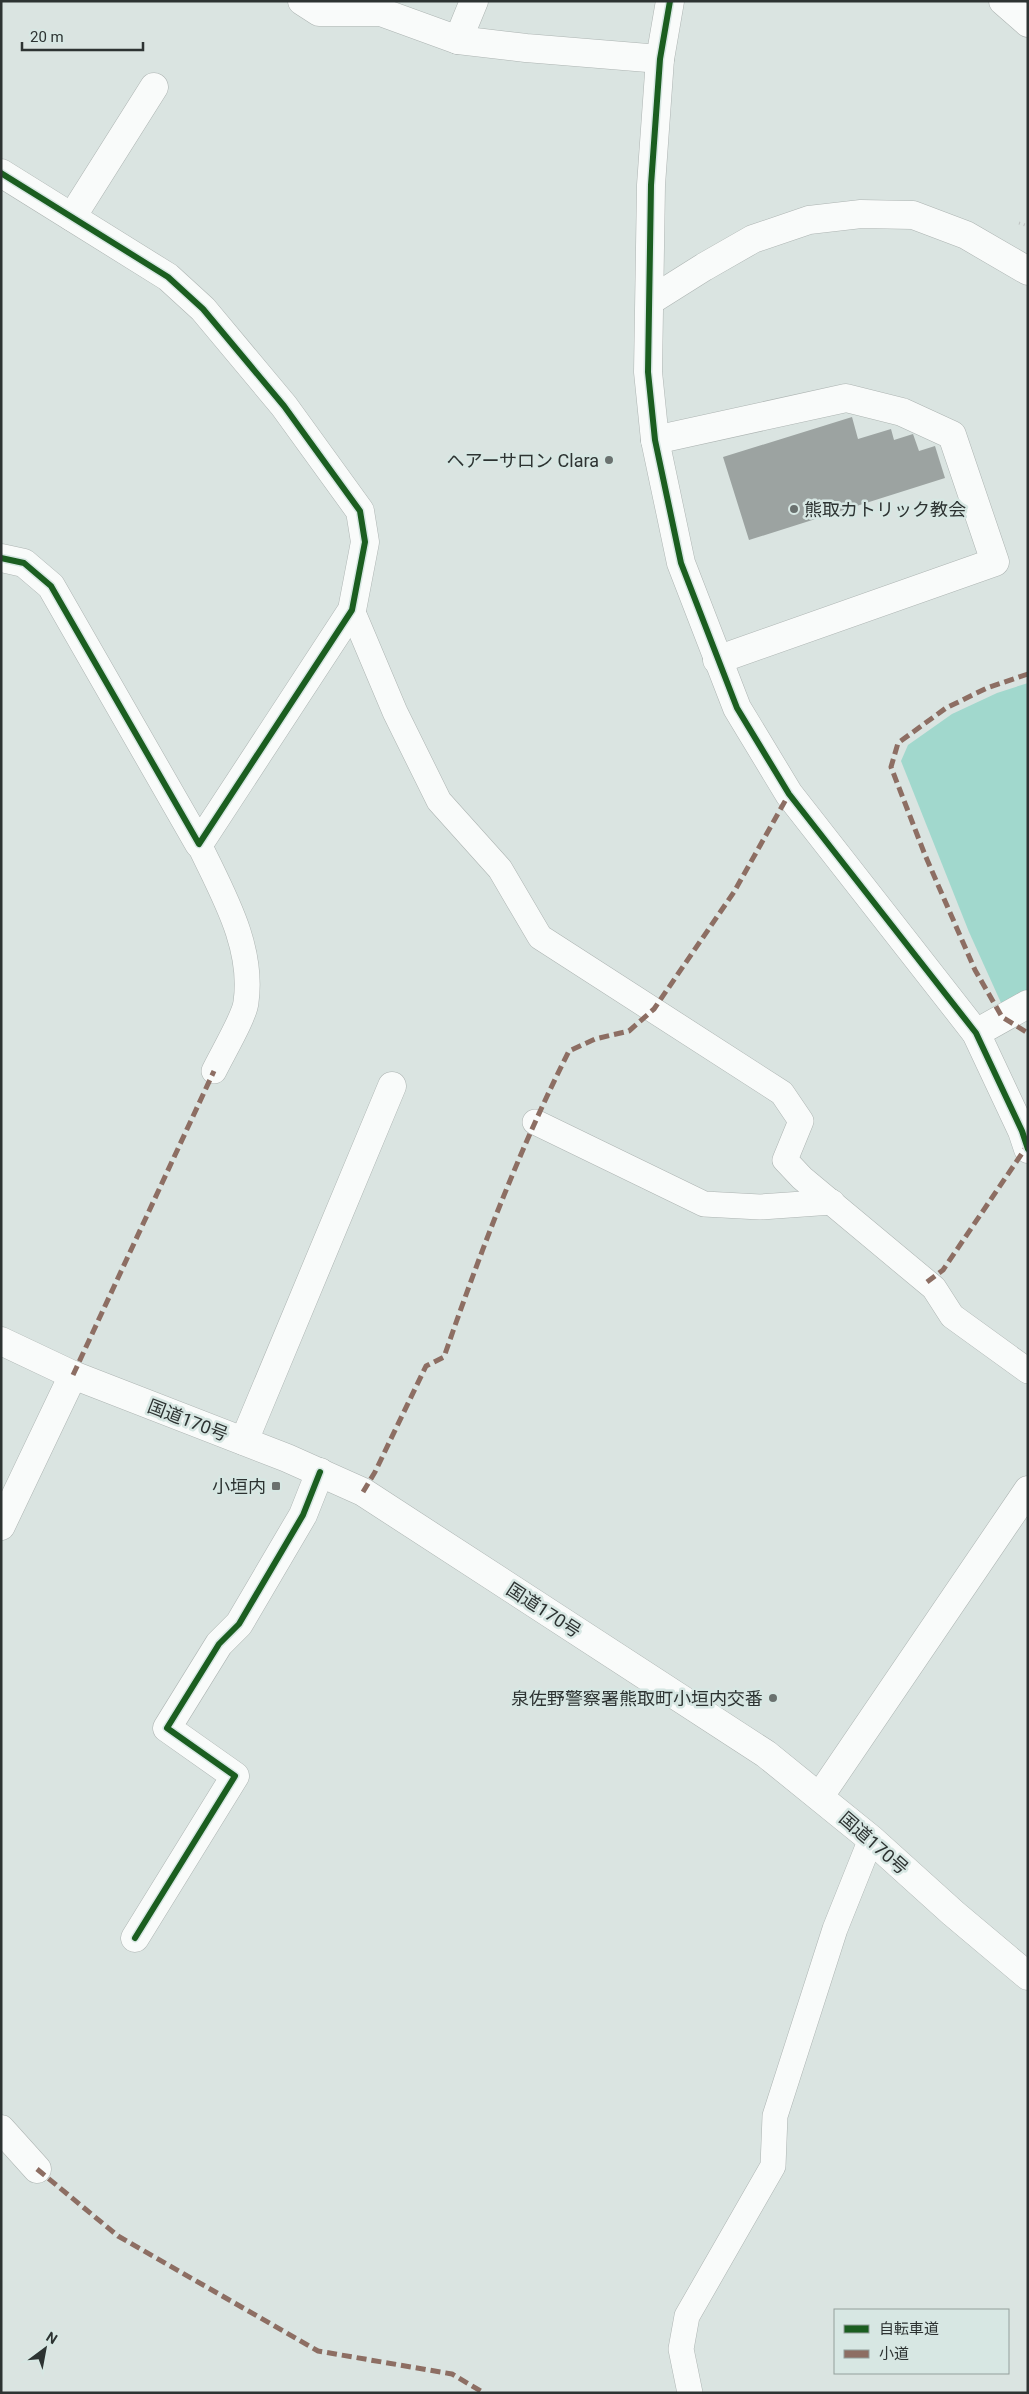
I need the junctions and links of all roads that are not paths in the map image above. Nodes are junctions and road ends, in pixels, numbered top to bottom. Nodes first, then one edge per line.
1 (302, 1) edge
2 (474, 1) edge
3 (670, 1) edge
4 (1003, 1) edge
5 (1028, 23) edge
6 (458, 40) junction
7 (660, 59) junction
8 (154, 87) dead end
9 (1, 172) edge
10 (72, 217) junction
11 (1028, 271) edge
12 (650, 301) junction
13 (655, 440) junction
14 (1, 558) edge
15 (352, 610) junction
16 (717, 660) junction
17 (199, 844) junction
18 (1028, 1004) edge
19 (976, 1033) junction
20 (214, 1071) dead end
21 (392, 1086) dead end
22 (535, 1122) dead end
23 (1028, 1149) edge
24 (832, 1202) junction
25 (1, 1341) edge
26 (1028, 1371) edge
27 (73, 1375) junction
28 (244, 1441) junction
29 (320, 1472) junction
30 (1028, 1490) edge
31 (1, 1526) edge
32 (820, 1796) junction
33 (871, 1839) junction
34 (135, 1938) dead end
35 (1028, 1976) edge
36 (1, 2130) edge
37 (38, 2169) dead end
38 (690, 2393) edge

1 - 6 main road
2 - 6 main road
3 - 7 main road
4 - 5 main road
6 - 7 main road
7 - 12 main road
8 - 10 main road
9 - 10 main road
10 - 15 main road
11 - 12 main road
12 - 13 main road
13 - 16 main road
13 - 16 main road
14 - 17 main road
15 - 17 main road
15 - 24 lane
16 - 19 main road
17 - 20 lane
18 - 19 main road
19 - 23 main road
21 - 28 main road
22 - 24 lane
24 - 26 lane
25 - 27 main road, 国道170号
27 - 28 main road, 国道170号
27 - 31 main road
28 - 29 main road, 国道170号
29 - 32 main road, 国道170号
29 - 34 main road
30 - 32 main road
32 - 33 main road, 国道170号
33 - 35 main road, 国道170号
33 - 38 lane
36 - 37 main road

